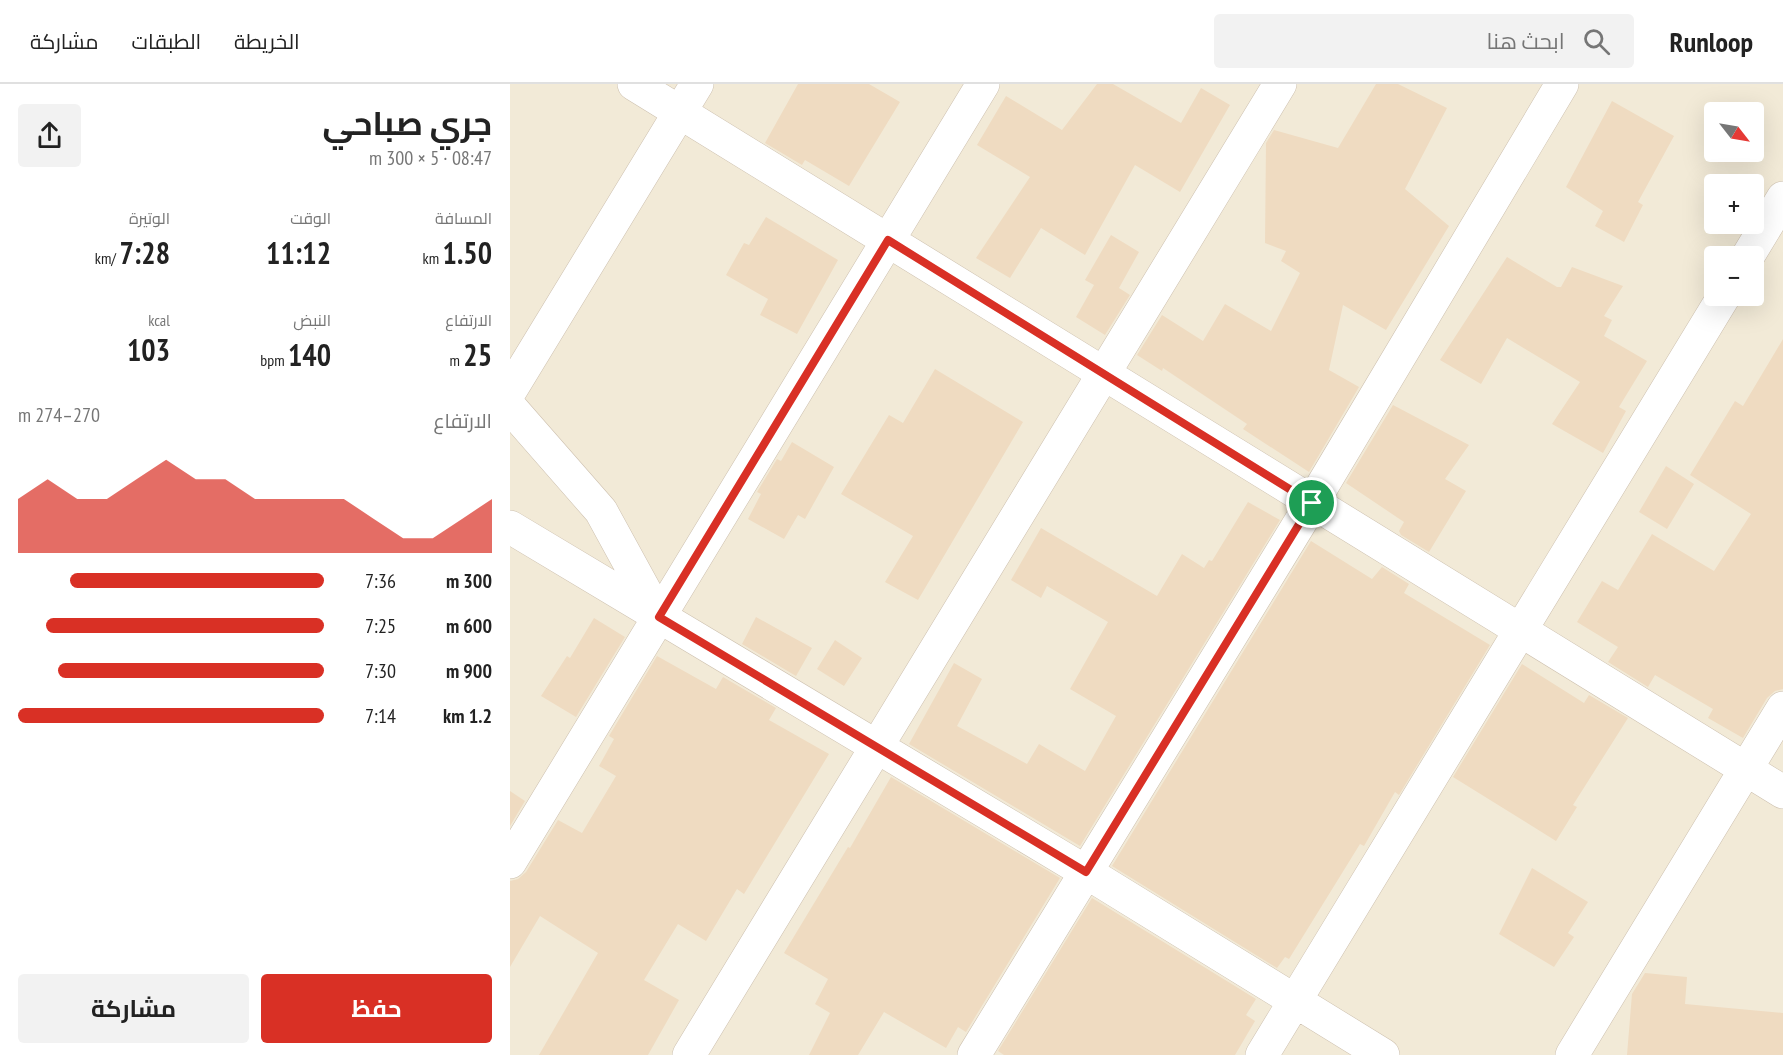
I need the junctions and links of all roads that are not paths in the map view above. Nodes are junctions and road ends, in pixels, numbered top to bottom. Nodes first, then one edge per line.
1 (634, 84) edge
2 (697, 84) edge
3 (983, 84) edge
4 (1280, 84) edge
5 (1562, 84) edge
6 (680, 112) junction
7 (1783, 198) edge
8 (888, 240) junction
9 (1754, 246) edge
10 (1718, 306) edge
11 (1104, 373) junction
12 (510, 391) edge
13 (510, 406) edge
14 (1312, 503) junction
15 (510, 527) edge
16 (659, 617) junction
17 (1520, 630) junction
18 (1783, 708) edge
19 (876, 748) junction
20 (1746, 769) junction
21 (1783, 792) edge
22 (510, 862) edge
23 (1086, 872) junction
24 (1295, 1001) junction
25 (689, 1055) edge
26 (974, 1055) edge
27 (1262, 1055) edge
28 (1383, 1055) edge
29 (1572, 1055) edge

1 - 6 street
2 - 6 street
3 - 8 street
4 - 11 street
5 - 14 street
6 - 8 street
6 - 12 street
7 - 9 street
8 - 11 street
8 - 16 street
10 - 17 street
11 - 14 street
11 - 19 street
13 - 16 street
14 - 17 street
14 - 23 street
15 - 16 street
16 - 19 street
16 - 22 street
17 - 20 street
17 - 24 street
18 - 20 street
19 - 23 street
19 - 25 street
20 - 21 street
20 - 29 street
23 - 24 street
23 - 26 street
24 - 27 street
24 - 28 street

